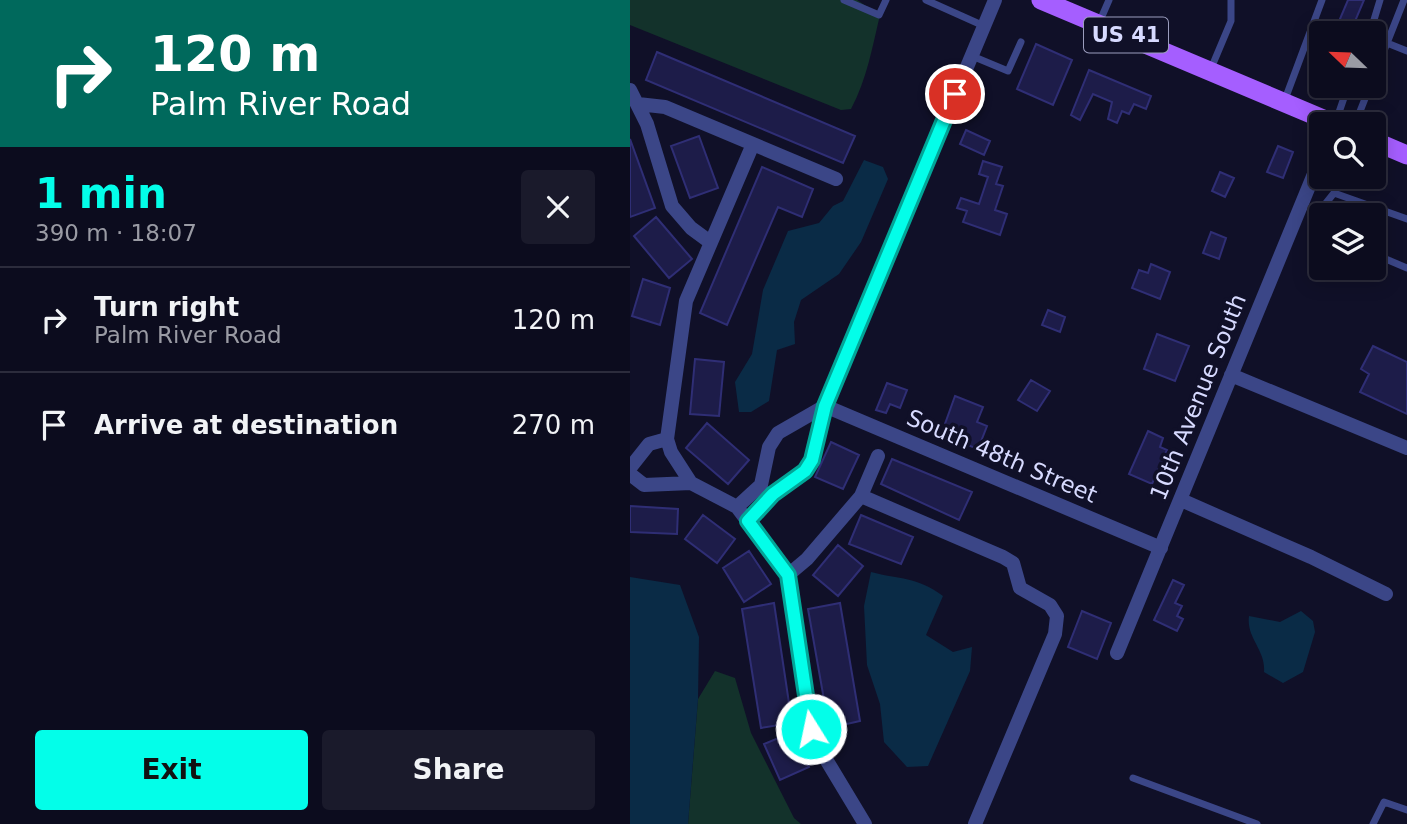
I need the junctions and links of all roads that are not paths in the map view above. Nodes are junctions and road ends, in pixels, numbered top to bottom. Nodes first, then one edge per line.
1 (844, 0) edge
2 (886, 0) edge
3 (926, 0) edge
4 (995, 0) edge
5 (1041, 0) edge
6 (1109, 0) edge
7 (1231, 0) edge
8 (1322, 0) edge
9 (1380, 0) edge
10 (1404, 0) edge
11 (1374, 21) edge
12 (1098, 24) junction
13 (984, 26) junction
14 (1021, 42) dead end
15 (1387, 43) joint
16 (1407, 51) edge
17 (971, 56) junction
18 (1210, 71) junction
19 (630, 90) edge
20 (1284, 103) junction
21 (638, 104) junction
22 (1309, 113) edge
23 (753, 144) junction
24 (1386, 146) edge
25 (1407, 155) edge
26 (836, 178) dead end
27 (1309, 187) edge
28 (1326, 203) edge
29 (1362, 203) edge
30 (1386, 212) edge
31 (1407, 219) edge
32 (710, 242) junction
33 (1386, 259) edge
34 (1407, 268) edge
35 (1231, 375) junction
36 (825, 406) junction
37 (667, 439) junction
38 (1407, 448) edge
39 (878, 456) dead end
40 (630, 468) edge
41 (630, 474) edge
42 (765, 474) junction
43 (691, 483) junction
44 (782, 488) junction
45 (861, 496) junction
46 (1181, 500) junction
47 (737, 507) junction
48 (748, 521) junction
49 (1161, 548) junction
50 (788, 575) junction
51 (1386, 594) dead end
52 (1117, 653) dead end
53 (1133, 778) dead end
54 (1407, 810) edge
55 (865, 824) edge
56 (975, 824) edge
57 (1257, 824) edge
58 (1373, 824) edge

1 - 2 lane
3 - 13 lane
4 - 13 street
5 - 12 main road, US 41
6 - 12 lane
7 - 18 lane
8 - 20 lane
9 - 11 lane
10 - 15 lane
12 - 18 main road, US 41
13 - 17 street
14 - 17 lane
15 - 16 lane
17 - 36 street
18 - 20 main road, US 41
19 - 21 street
20 - 22 main road, US 41
21 - 23 street
21 - 32 street
23 - 26 street
23 - 32 street
24 - 25 main road
27 - 35 street, 10th Avenue South
28 - 29 lane
30 - 31 lane
32 - 37 street
33 - 34 lane
35 - 38 street
35 - 46 street, 10th Avenue South
36 - 42 street
36 - 44 street
36 - 49 street, South 48th Street
37 - 40 street
37 - 43 street
39 - 45 street
41 - 43 street
42 - 44 street
42 - 47 street
43 - 47 street
44 - 48 street
45 - 50 street
45 - 56 street
46 - 49 street, 10th Avenue South
46 - 51 street
47 - 48 street
48 - 50 street
49 - 52 street, 10th Avenue South
50 - 55 street
53 - 57 lane
54 - 58 lane

